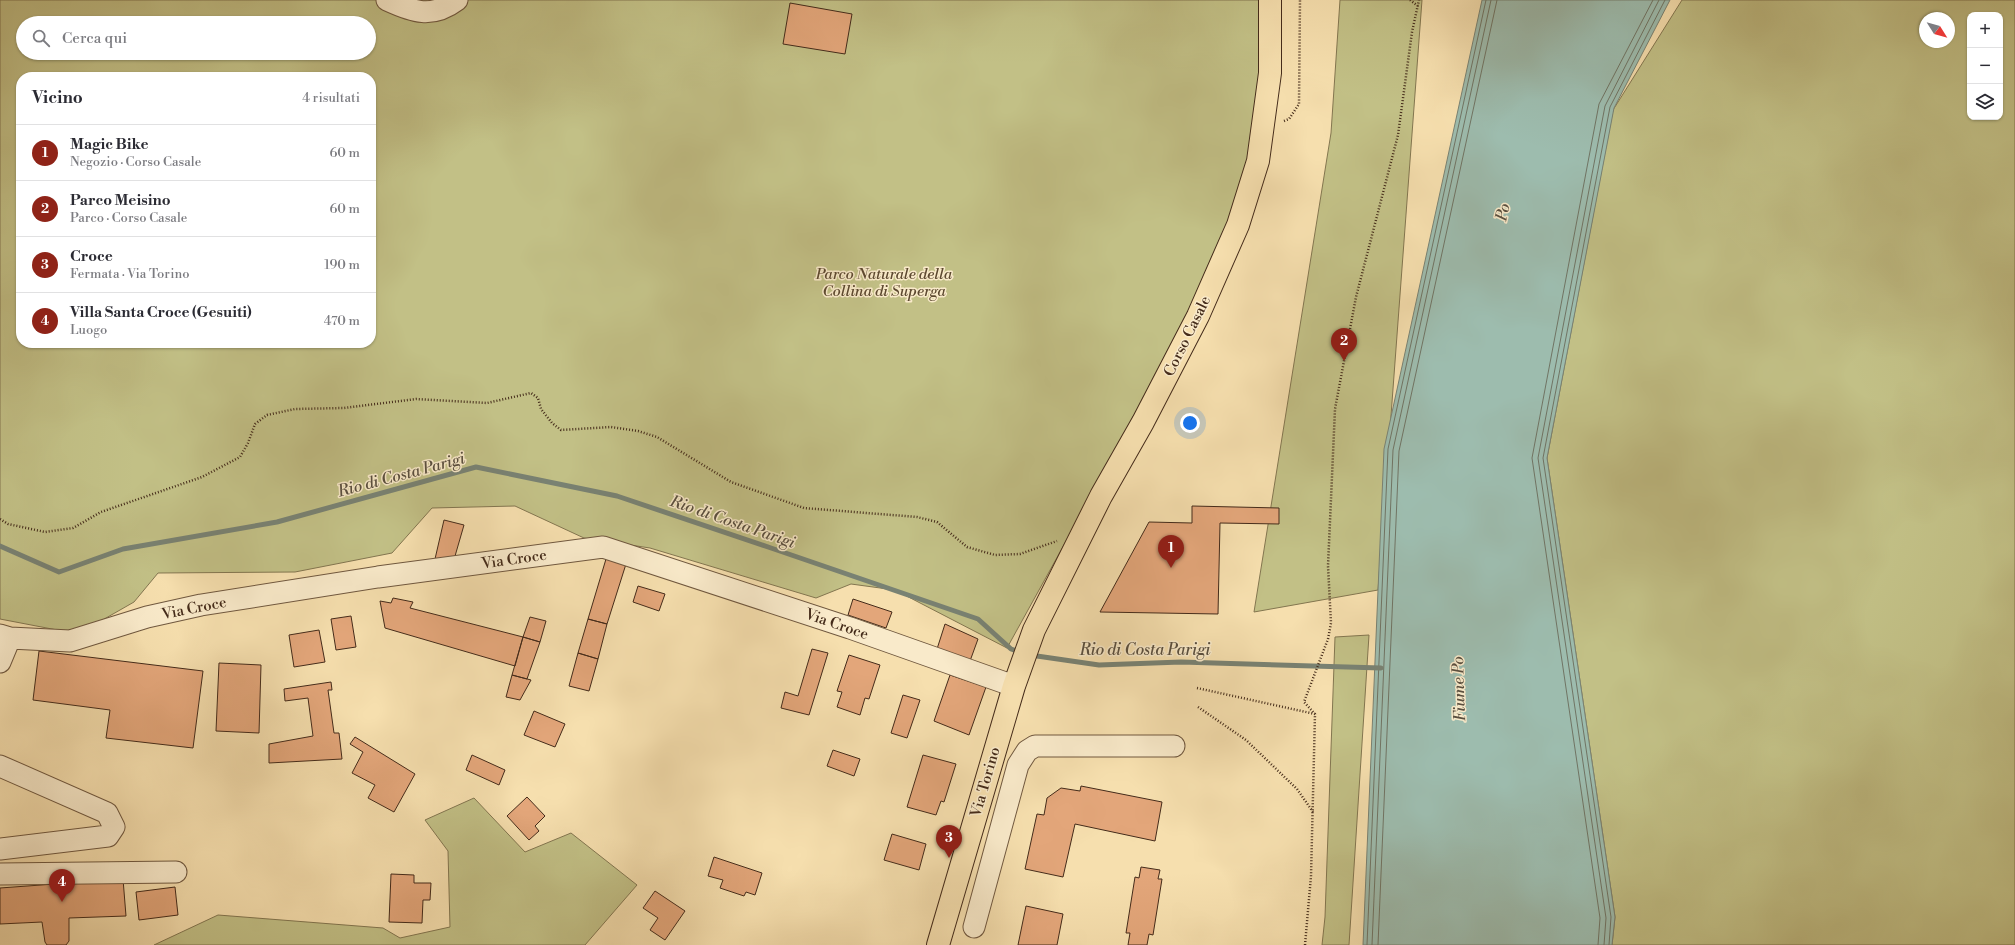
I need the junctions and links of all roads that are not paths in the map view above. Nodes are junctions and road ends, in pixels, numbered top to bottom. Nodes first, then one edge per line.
1 (387, 0) edge
2 (456, 0) edge
3 (1270, 0) edge
4 (5, 636) edge
5 (1023, 657) joint
6 (0, 662) edge
7 (1014, 686) junction
8 (1174, 746) dead end
9 (0, 766) edge
10 (0, 849) edge
11 (964, 857) junction
12 (991, 864) junction
13 (176, 872) dead end
14 (0, 874) edge
15 (974, 927) dead end
16 (938, 945) edge

1 - 2 street
3 - 5 main road, Corso Casale
4 - 6 street
4 - 7 street, Via Croce
5 - 7 main road, Via Torino
7 - 11 main road, Via Torino
8 - 12 street
9 - 10 street
11 - 12 street
11 - 16 main road, Via Torino
12 - 15 street
13 - 14 street

